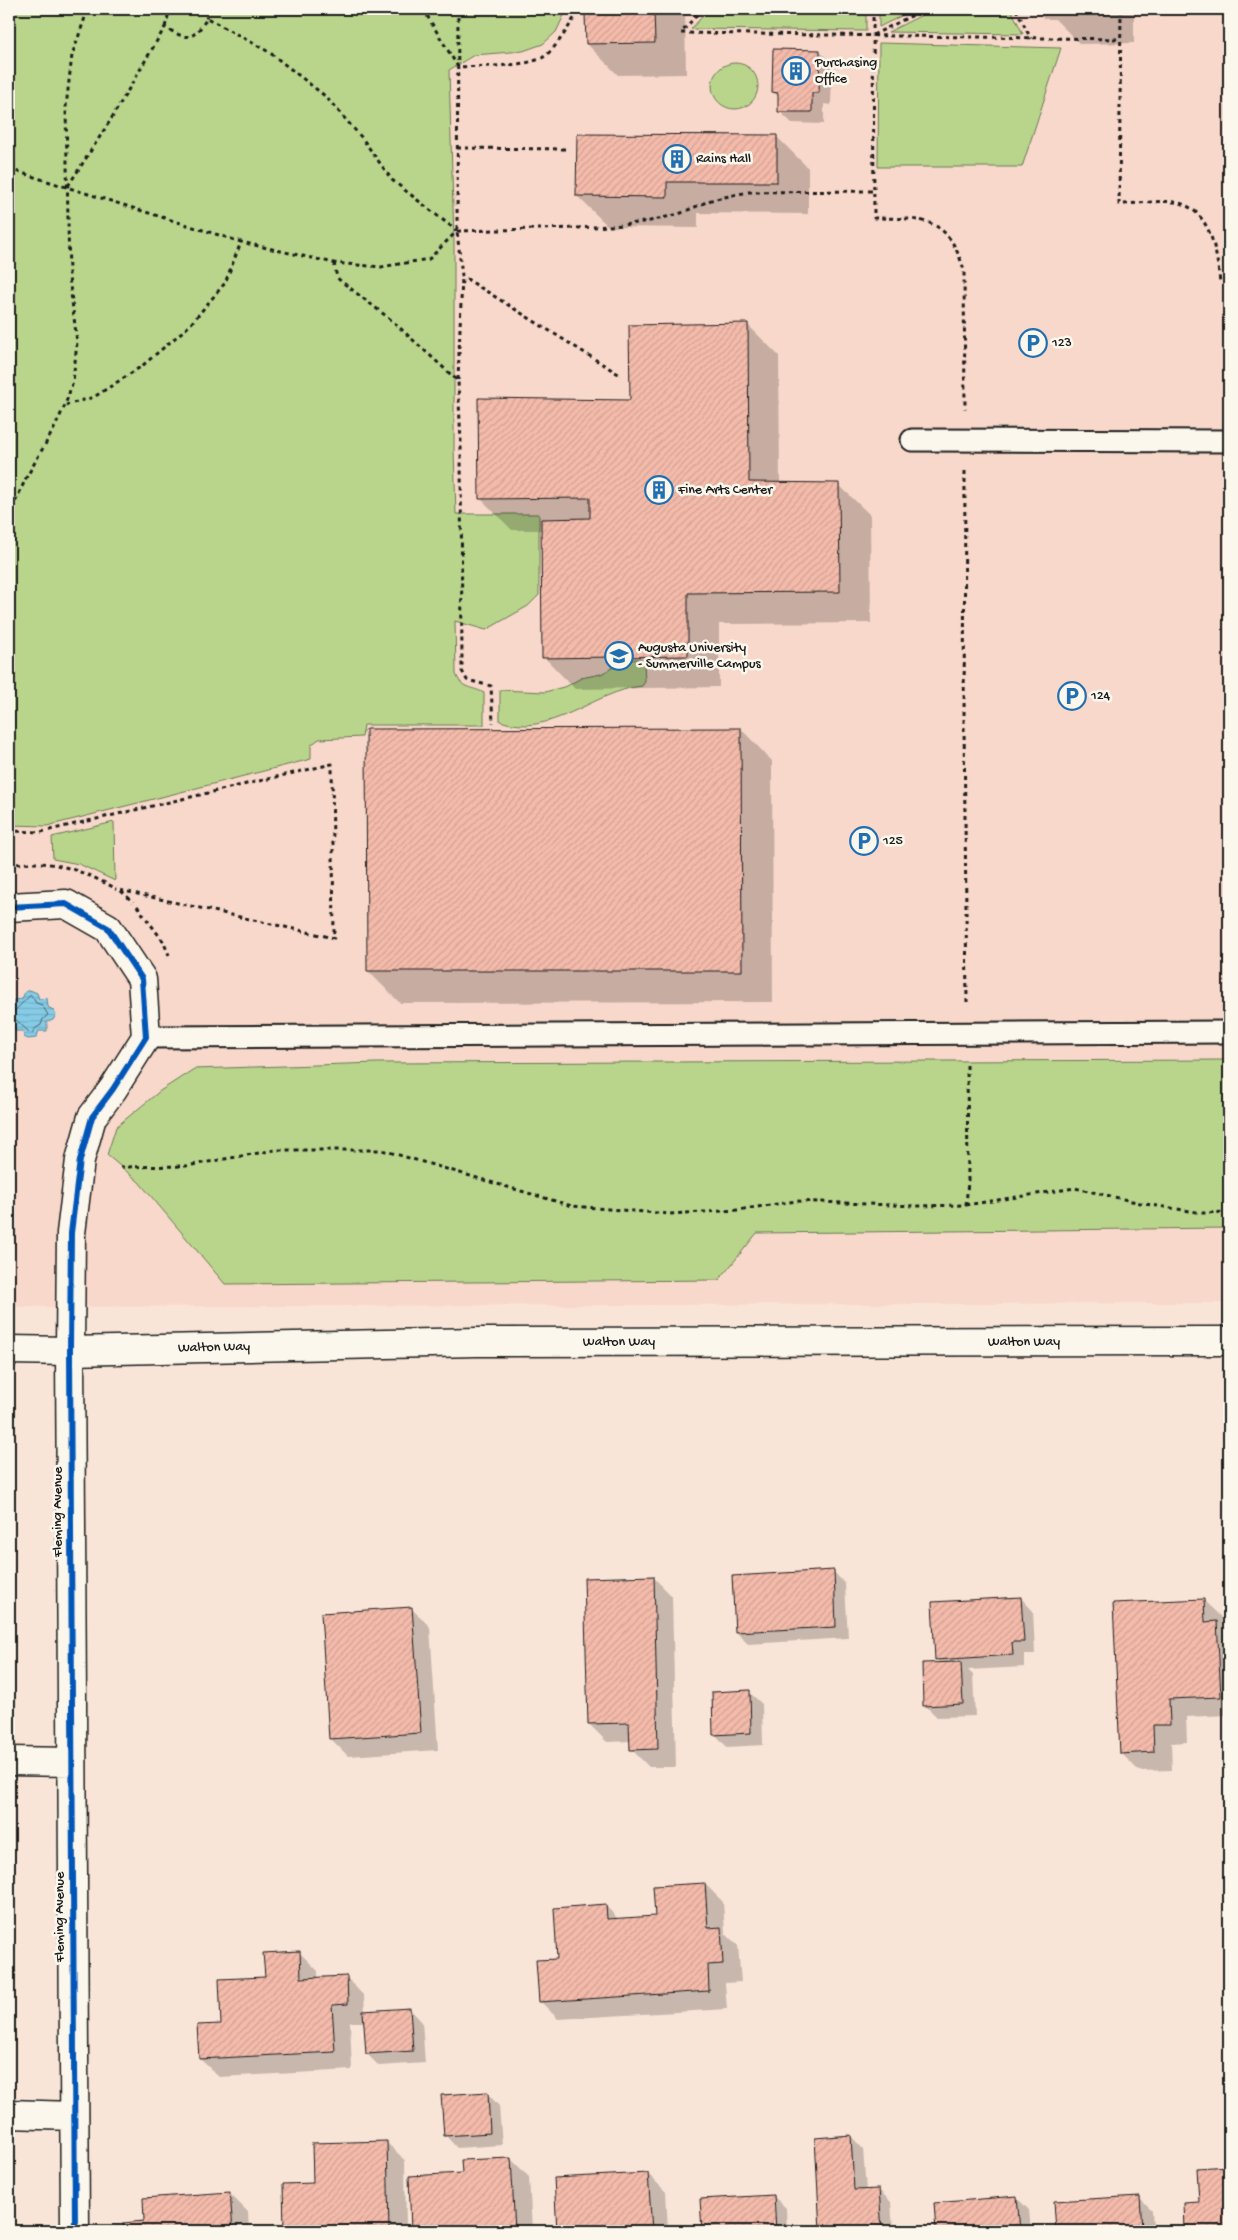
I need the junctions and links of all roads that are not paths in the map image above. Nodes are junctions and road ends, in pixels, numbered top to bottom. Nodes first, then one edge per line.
1 (912, 440) dead end
2 (1229, 441) edge
3 (9, 908) edge
4 (1229, 1032) edge
5 (146, 1037) junction
6 (1229, 1341) edge
7 (9, 1350) edge
8 (70, 1351) junction
9 (9, 1761) edge
10 (72, 1762) junction
11 (9, 2114) edge
12 (73, 2116) junction
13 (75, 2231) edge

1 - 2 lane
3 - 5 street
4 - 5 lane
5 - 8 street, Fleming Avenue
6 - 8 street, Walton Way
7 - 8 street, Walton Way
8 - 10 street, Fleming Avenue
9 - 10 street
10 - 12 street, Fleming Avenue
11 - 12 street
12 - 13 street, Fleming Avenue

